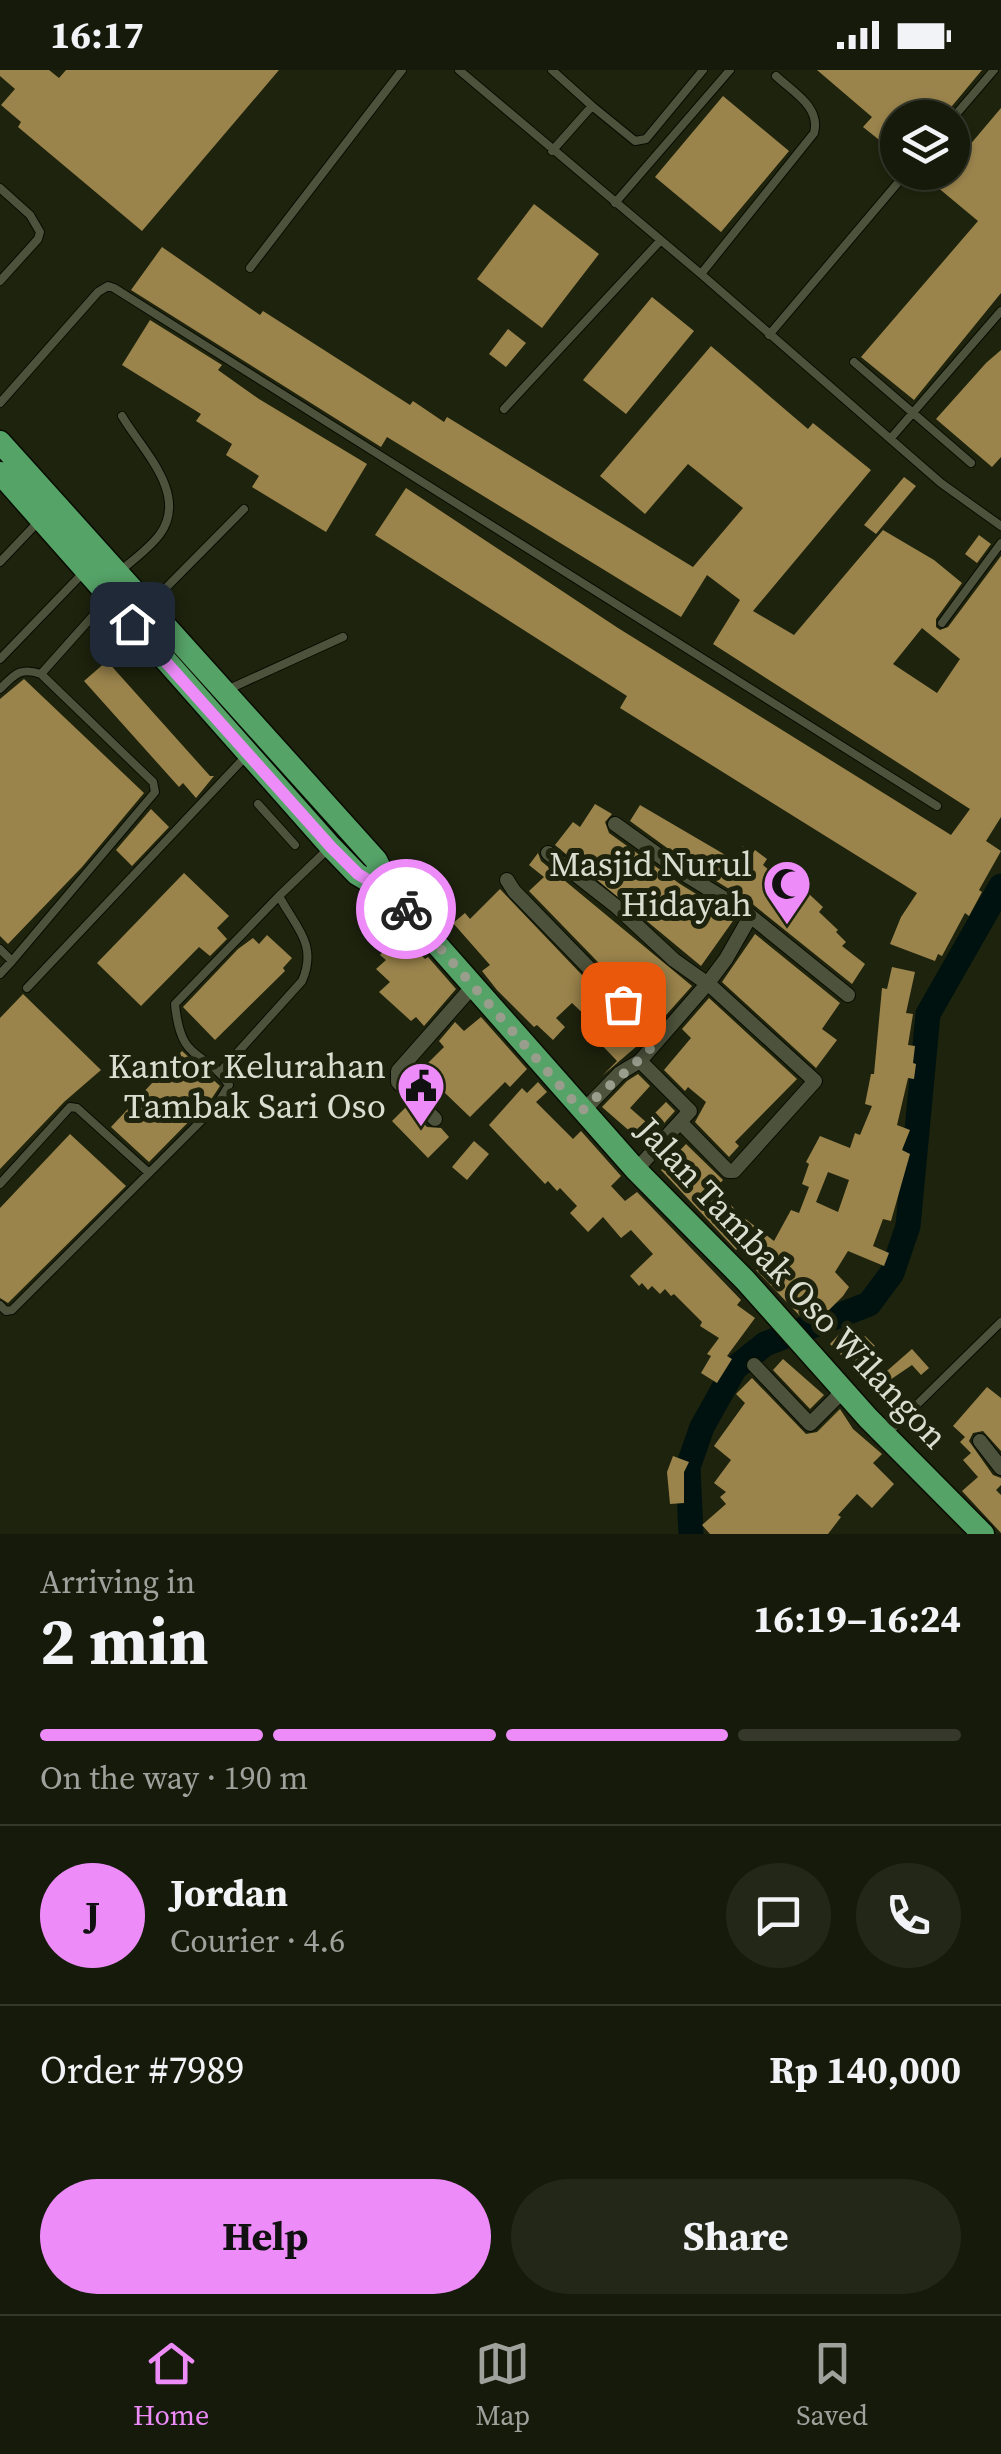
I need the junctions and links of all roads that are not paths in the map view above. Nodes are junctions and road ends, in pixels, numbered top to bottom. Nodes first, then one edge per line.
1 (402, 70) edge
2 (458, 70) edge
3 (552, 70) edge
4 (704, 70) edge
5 (730, 70) edge
6 (994, 70) edge
7 (776, 76) dead end
8 (968, 100) edge
9 (592, 106) junction
10 (552, 151) junction
11 (0, 188) edge
12 (892, 190) edge
13 (615, 203) junction
14 (660, 241) junction
15 (250, 268) dead end
16 (700, 274) junction
17 (0, 281) edge
18 (1001, 311) edge
19 (768, 335) junction
20 (854, 362) dead end
21 (0, 404) edge
22 (504, 408) dead end
23 (912, 414) junction
24 (122, 416) dead end
25 (891, 438) junction
26 (0, 442) edge
27 (971, 463) dead end
28 (0, 473) edge
29 (244, 509) dead end
30 (42, 518) junction
31 (1001, 526) edge
32 (1001, 542) edge
33 (0, 545) edge
34 (8, 554) junction
35 (0, 562) edge
36 (108, 582) junction
37 (147, 607) junction
38 (942, 623) dead end
39 (343, 637) dead end
40 (0, 659) edge
41 (41, 674) junction
42 (0, 689) edge
43 (223, 692) junction
44 (257, 745) junction
45 (258, 804) dead end
46 (937, 806) dead end
47 (614, 824) dead end
48 (349, 830) junction
49 (296, 845) dead end
50 (331, 847) junction
51 (548, 854) dead end
52 (507, 880) dead end
53 (279, 896) junction
54 (394, 896) junction
55 (750, 917) junction
56 (0, 949) edge
57 (12, 961) junction
58 (0, 974) edge
59 (708, 983) junction
60 (474, 986) junction
61 (28, 988) dead end
62 (848, 995) dead end
63 (658, 1040) junction
64 (640, 1061) junction
65 (220, 1072) junction
66 (582, 1111) junction
67 (435, 1119) dead end
68 (682, 1123) junction
69 (636, 1170) junction
70 (150, 1173) junction
71 (0, 1184) edge
72 (0, 1305) edge
73 (1001, 1322) edge
74 (754, 1365) dead end
75 (843, 1391) junction
76 (885, 1436) junction
77 (980, 1441) dead end
78 (1001, 1468) edge
79 (983, 1534) edge

1 - 15 lane
2 - 10 lane
3 - 9 lane
4 - 9 lane
5 - 13 lane
6 - 8 lane
7 - 16 lane
9 - 10 lane
10 - 13 lane
11 - 17 lane
12 - 19 lane
13 - 14 lane
14 - 16 lane
14 - 22 lane
16 - 19 lane
18 - 23 lane
19 - 25 lane
20 - 23 lane
21 - 46 lane
23 - 25 lane
23 - 27 lane
24 - 36 lane
25 - 31 lane
26 - 36 highway
28 - 30 highway
29 - 37 lane
30 - 34 lane
30 - 36 highway
32 - 38 lane
33 - 34 lane
34 - 35 lane
36 - 37 highway
36 - 40 lane
36 - 41 lane
36 - 44 highway
37 - 43 highway
39 - 43 lane
41 - 42 lane
41 - 57 lane
43 - 44 highway
44 - 48 highway
44 - 50 highway
44 - 61 lane
45 - 49 lane
47 - 55 street
48 - 50 lane
48 - 54 highway
50 - 53 lane
50 - 54 highway
51 - 59 street
52 - 63 street
53 - 65 lane
53 - 65 lane
54 - 60 highway, Jalan Tambak Oso Wilangon
55 - 59 street
55 - 62 street
56 - 57 lane
57 - 58 lane
59 - 63 street
59 - 68 street
60 - 66 highway, Jalan Tambak Oso Wilangon
60 - 67 street
63 - 64 street
64 - 66 street
64 - 68 street
65 - 70 lane
66 - 69 highway, Jalan Tambak Oso Wilangon
68 - 69 street
69 - 75 highway, Jalan Tambak Oso Wilangon
70 - 71 lane
70 - 72 lane
73 - 76 lane
74 - 75 street
75 - 76 highway, Jalan Tambak Oso Wilangon
76 - 79 highway, Jalan Tambak Oso Wilangon
77 - 78 street

